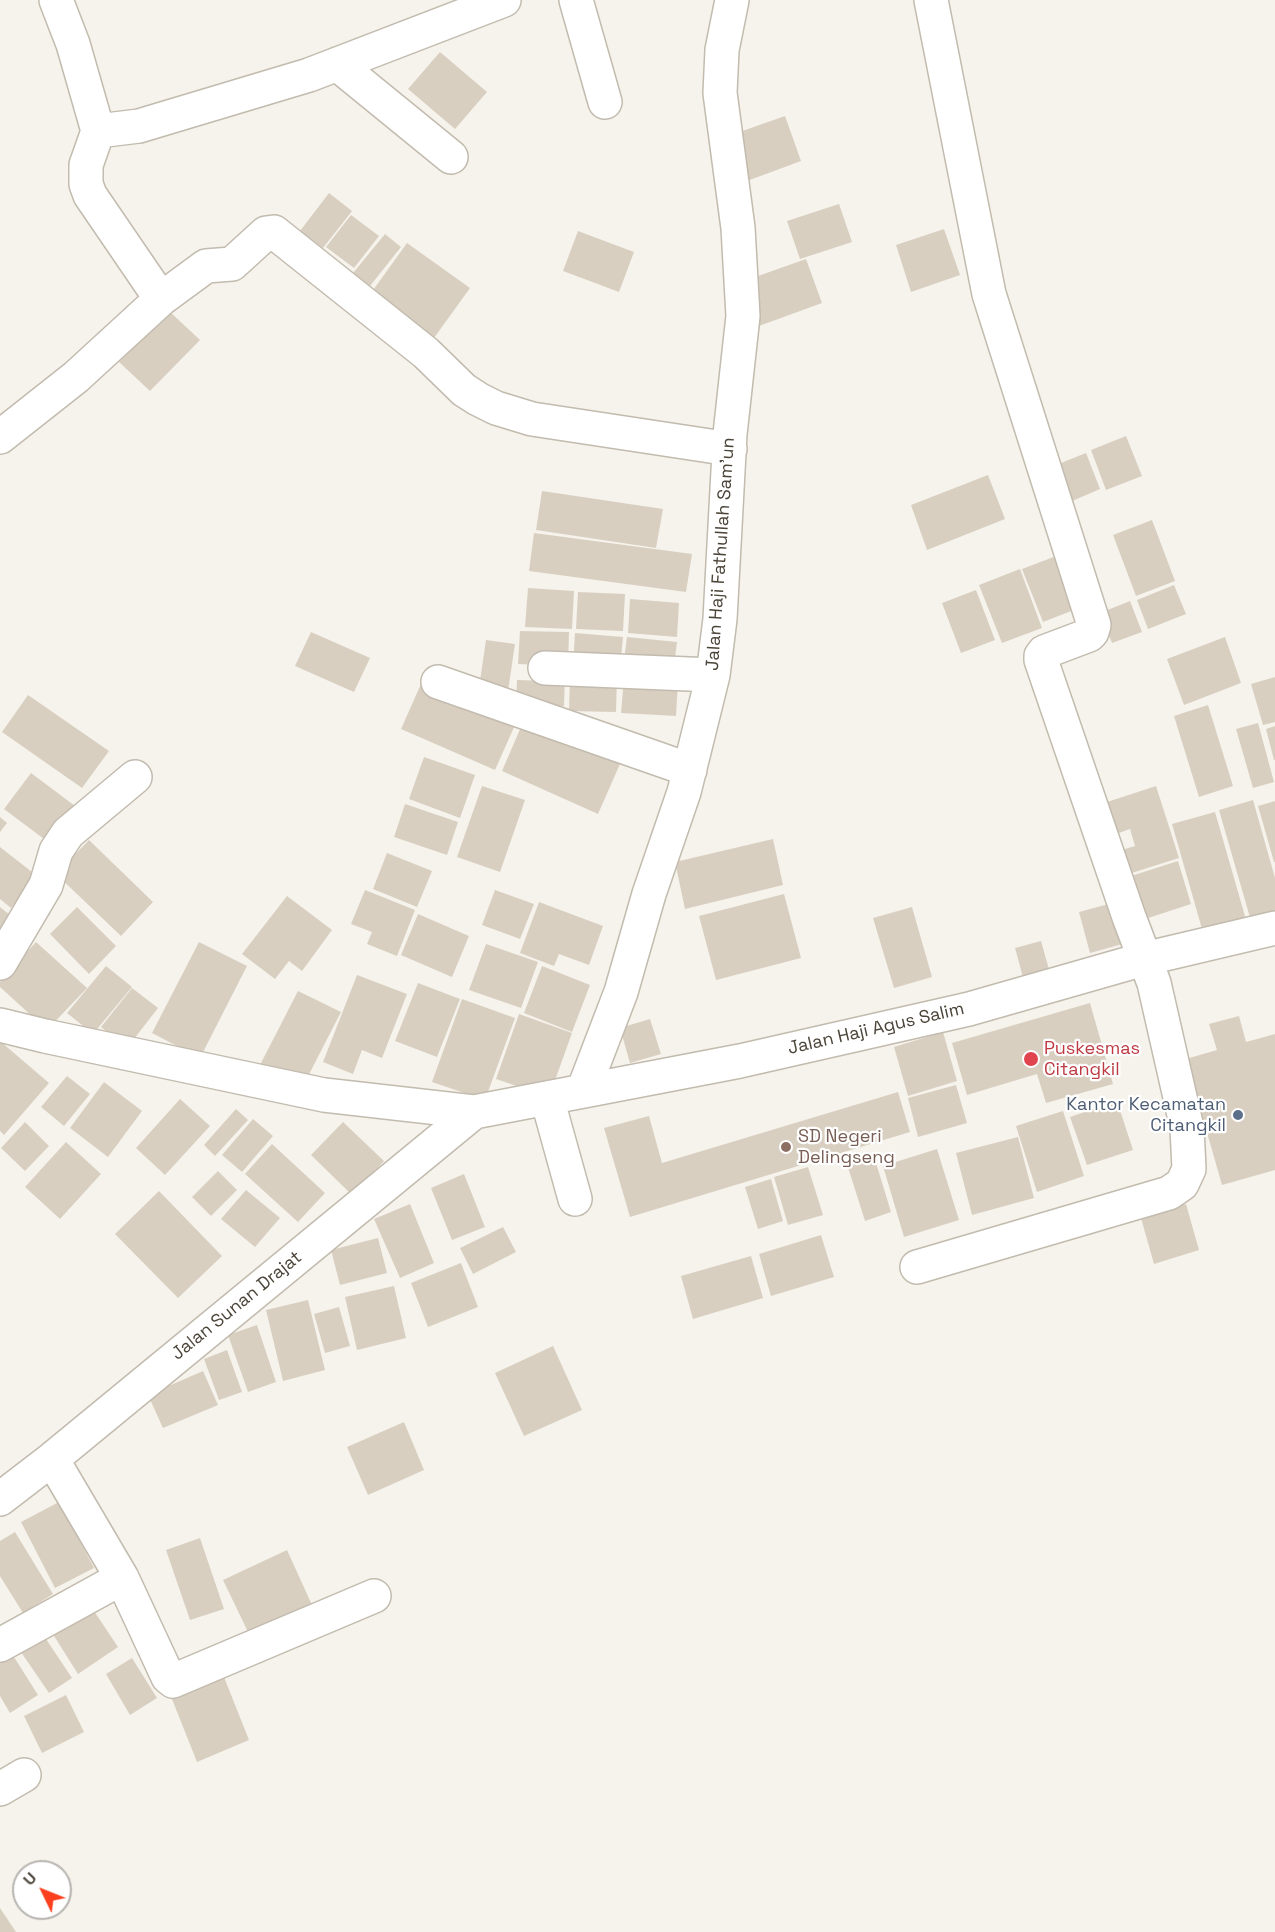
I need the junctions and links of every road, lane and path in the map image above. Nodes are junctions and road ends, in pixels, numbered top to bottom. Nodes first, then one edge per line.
1 (56, 0) edge
2 (504, 0) edge
3 (576, 0) edge
4 (732, 0) edge
5 (931, 0) edge
6 (337, 64) junction
7 (605, 102) dead end
8 (98, 131) junction
9 (451, 157) dead end
10 (161, 299) junction
11 (0, 437) edge
12 (730, 449) junction
13 (545, 669) dead end
14 (713, 675) junction
15 (438, 682) dead end
16 (690, 770) junction
17 (135, 777) dead end
18 (1275, 928) edge
19 (1144, 959) junction
20 (0, 963) edge
21 (1, 1026) edge
22 (583, 1091) junction
23 (547, 1098) junction
24 (474, 1112) junction
25 (575, 1199) dead end
26 (917, 1267) dead end
27 (52, 1459) junction
28 (0, 1500) edge
29 (122, 1578) junction
30 (374, 1596) dead end
31 (0, 1645) edge

1 - 8 street
2 - 6 street
3 - 7 street
4 - 12 street, Jalan Haji Fathullah Sam'un
5 - 19 street
6 - 8 street
6 - 9 street
8 - 10 street
10 - 11 street
10 - 12 street
12 - 14 street, Jalan Haji Fathullah Sam'un
13 - 14 street
14 - 16 street, Jalan Haji Fathullah Sam'un
15 - 16 street
16 - 22 street, Jalan Haji Fathullah Sam'un
17 - 20 street
18 - 19 street, Jalan Haji Agus Salim
19 - 22 street, Jalan Haji Agus Salim
19 - 26 street
21 - 24 street
22 - 23 street, Jalan Haji Agus Salim
23 - 24 street, Jalan Haji Agus Salim
23 - 25 street
24 - 27 street, Jalan Sunan Drajat
27 - 28 street, Jalan Sunan Drajat
27 - 29 street
29 - 30 street
29 - 31 street

